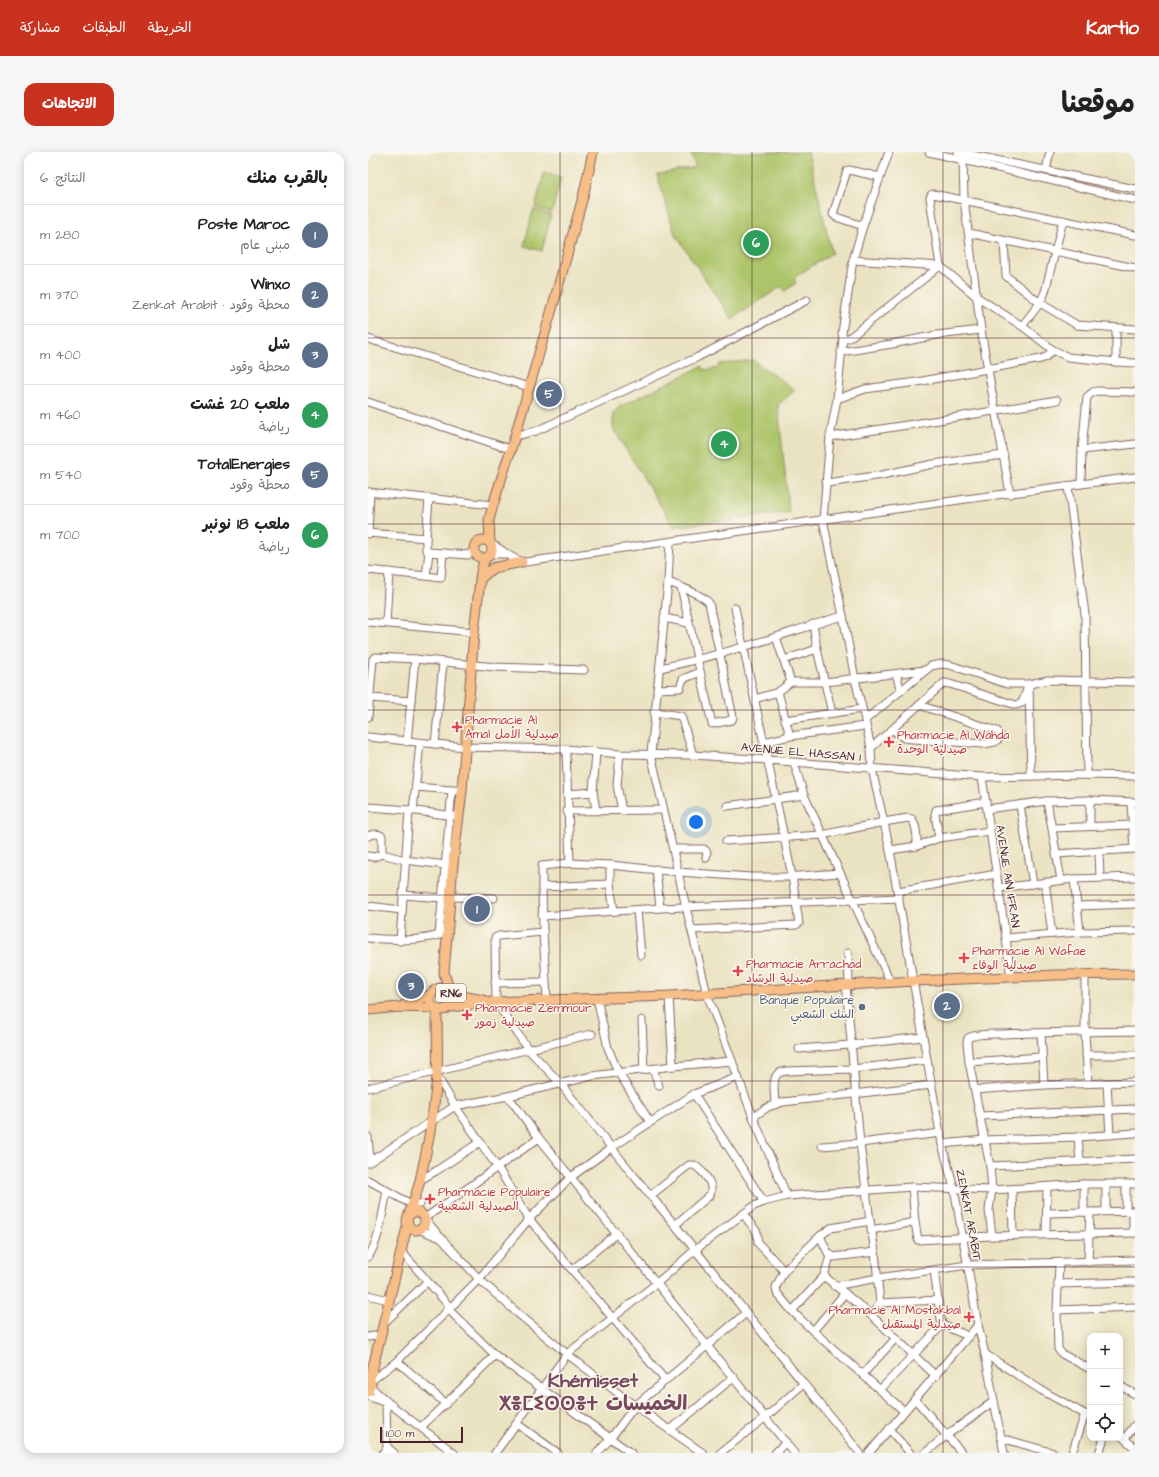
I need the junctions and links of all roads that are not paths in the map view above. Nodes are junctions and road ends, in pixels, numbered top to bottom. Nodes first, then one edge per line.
1 (593, 152) edge
2 (889, 152) edge
3 (929, 152) edge
4 (1050, 152) edge
5 (962, 155) edge
6 (1046, 170) junction
7 (880, 177) junction
8 (1135, 189) edge
9 (964, 200) junction
10 (1135, 200) edge
11 (1063, 220) junction
12 (863, 226) junction
13 (969, 233) junction
14 (1135, 235) edge
15 (1004, 241) junction
16 (1056, 251) junction
17 (853, 260) junction
18 (940, 266) junction
19 (1135, 268) edge
20 (977, 297) junction
21 (807, 300) dead end
22 (1040, 303) junction
23 (1022, 326) junction
24 (1116, 328) junction
25 (1135, 329) edge
26 (981, 330) junction
27 (843, 338) junction
28 (368, 339) edge
29 (1053, 350) junction
30 (841, 352) junction
31 (1116, 362) junction
32 (1135, 363) edge
33 (988, 369) junction
34 (529, 387) junction
35 (1135, 392) edge
36 (837, 399) junction
37 (1057, 400) dead end
38 (368, 402) edge
39 (996, 410) junction
40 (515, 436) junction
41 (830, 436) junction
42 (1135, 444) edge
43 (510, 449) junction
44 (1082, 450) junction
45 (1004, 455) junction
46 (1135, 477) edge
47 (827, 483) junction
48 (1081, 484) junction
49 (1068, 486) junction
50 (369, 492) edge
51 (1010, 494) junction
52 (429, 498) junction
53 (493, 505) junction
54 (489, 520) junction
55 (823, 520) junction
56 (368, 534) edge
57 (426, 538) junction
58 (477, 541) junction
59 (670, 542) junction
60 (490, 543) junction
61 (429, 552) junction
62 (443, 553) junction
63 (474, 553) junction
64 (508, 554) junction
65 (488, 556) junction
66 (522, 562) junction
67 (368, 570) edge
68 (389, 572) junction
69 (426, 576) junction
70 (480, 576) junction
71 (668, 582) junction
72 (681, 588) junction
73 (735, 608) dead end
74 (843, 616) junction
75 (664, 618) junction
76 (368, 622) edge
77 (386, 623) junction
78 (689, 623) junction
79 (813, 624) junction
80 (474, 632) junction
81 (776, 637) junction
82 (744, 646) junction
83 (817, 649) junction
84 (720, 654) junction
85 (415, 660) junction
86 (698, 660) junction
87 (784, 660) junction
88 (443, 663) junction
89 (472, 665) junction
90 (371, 668) edge
91 (660, 668) junction
92 (584, 670) dead end
93 (925, 670) junction
94 (700, 672) junction
95 (896, 674) junction
96 (855, 679) junction
97 (1086, 681) junction
98 (791, 682) junction
99 (825, 682) junction
100 (1135, 682) edge
101 (1029, 684) junction
102 (657, 689) junction
103 (901, 691) junction
104 (778, 692) junction
105 (370, 698) junction
106 (755, 699) junction
107 (411, 701) junction
108 (919, 705) junction
109 (369, 706) edge
110 (862, 709) junction
111 (654, 712) junction
112 (832, 713) junction
113 (368, 717) edge
114 (785, 720) junction
115 (865, 723) junction
116 (893, 730) junction
117 (790, 736) junction
118 (368, 737) edge
119 (407, 742) junction
120 (764, 742) junction
121 (420, 743) junction
122 (435, 744) junction
123 (465, 747) junction
124 (870, 748) junction
125 (566, 749) junction
126 (596, 752) junction
127 (620, 754) junction
128 (651, 754) junction
129 (693, 756) junction
130 (768, 760) junction
131 (794, 763) junction
132 (872, 769) junction
133 (1087, 775) junction
134 (1031, 776) junction
135 (1135, 776) edge
136 (982, 777) junction
137 (416, 787) junction
138 (452, 790) junction
139 (462, 791) junction
140 (593, 792) junction
141 (567, 794) junction
142 (804, 795) junction
143 (776, 800) junction
144 (1090, 800) junction
145 (1047, 801) junction
146 (1133, 802) edge
147 (1020, 805) junction
148 (727, 806) dead end
149 (986, 806) junction
150 (368, 807) edge
151 (596, 810) junction
152 (663, 810) junction
153 (411, 811) junction
154 (567, 811) junction
155 (622, 811) junction
156 (454, 816) junction
157 (884, 822) junction
158 (1133, 825) junction
159 (1090, 826) junction
160 (1052, 828) junction
161 (990, 831) junction
162 (822, 835) junction
163 (368, 836) edge
164 (784, 837) junction
165 (939, 838) junction
166 (726, 841) dead end
167 (917, 846) junction
168 (673, 849) junction
169 (1134, 849) edge
170 (890, 850) junction
171 (1099, 851) junction
172 (382, 854) junction
173 (1056, 854) junction
174 (368, 856) edge
175 (706, 858) dead end
176 (405, 860) junction
177 (570, 863) junction
178 (449, 864) junction
179 (610, 865) junction
180 (656, 869) junction
181 (678, 872) junction
182 (840, 873) junction
183 (997, 874) junction
184 (792, 876) junction
185 (1135, 877) edge
186 (1100, 878) junction
187 (1074, 879) junction
188 (1061, 880) junction
189 (1045, 882) junction
190 (610, 884) junction
191 (1033, 884) junction
192 (542, 887) junction
193 (998, 888) junction
194 (898, 894) junction
195 (403, 895) junction
196 (446, 898) junction
197 (494, 898) dead end
198 (852, 900) junction
199 (796, 902) junction
200 (1135, 904) edge
201 (368, 906) edge
202 (1077, 906) junction
203 (686, 907) junction
204 (660, 908) junction
205 (402, 910) junction
206 (637, 910) junction
207 (614, 911) junction
208 (542, 916) junction
209 (692, 930) junction
210 (1135, 931) edge
211 (543, 932) junction
212 (1080, 932) junction
213 (443, 934) junction
214 (1052, 934) junction
215 (368, 938) edge
216 (1006, 938) junction
217 (400, 941) junction
218 (848, 953) dead end
219 (641, 955) dead end
220 (444, 973) junction
221 (1135, 974) edge
222 (1084, 975) junction
223 (1011, 978) junction
224 (914, 981) junction
225 (546, 982) junction
226 (495, 983) junction
227 (890, 983) junction
228 (847, 985) junction
229 (433, 993) junction
230 (450, 993) junction
231 (707, 994) junction
232 (669, 996) junction
233 (597, 998) junction
234 (547, 999) junction
235 (494, 1002) junction
236 (399, 1007) junction
237 (441, 1009) junction
238 (368, 1010) edge
239 (642, 1020) dead end
240 (1135, 1031) edge
241 (1085, 1032) junction
242 (1041, 1033) junction
243 (592, 1034) dead end
244 (923, 1037) junction
245 (850, 1046) junction
246 (799, 1048) dead end
247 (528, 1049) junction
248 (1086, 1055) junction
249 (1135, 1055) edge
250 (1042, 1057) junction
251 (927, 1060) junction
252 (732, 1061) junction
253 (970, 1062) junction
254 (673, 1066) junction
255 (653, 1069) junction
256 (853, 1069) junction
257 (644, 1070) junction
258 (618, 1072) junction
259 (437, 1073) junction
260 (738, 1077) junction
261 (1135, 1082) edge
262 (560, 1083) junction
263 (1088, 1083) junction
264 (1107, 1083) junction
265 (932, 1085) junction
266 (1044, 1085) junction
267 (659, 1086) dead end
268 (368, 1088) edge
269 (975, 1090) junction
270 (855, 1093) junction
271 (694, 1094) junction
272 (508, 1096) junction
273 (775, 1104) junction
274 (455, 1106) junction
275 (1135, 1108) edge
276 (1108, 1110) junction
277 (980, 1116) junction
278 (753, 1117) junction
279 (650, 1122) junction
280 (431, 1123) junction
281 (941, 1133) junction
282 (1135, 1133) edge
283 (1110, 1135) junction
284 (368, 1137) edge
285 (1078, 1137) junction
286 (539, 1138) junction
287 (984, 1140) junction
288 (480, 1142) junction
289 (860, 1143) junction
290 (942, 1144) junction
291 (822, 1146) dead end
292 (611, 1148) junction
293 (1135, 1160) edge
294 (369, 1162) edge
295 (1080, 1162) junction
296 (990, 1166) junction
297 (498, 1168) junction
298 (571, 1177) junction
299 (368, 1180) edge
300 (420, 1180) junction
301 (1084, 1184) junction
302 (1106, 1184) junction
303 (1126, 1184) junction
304 (1135, 1184) edge
305 (912, 1187) junction
306 (1047, 1187) junction
307 (954, 1188) junction
308 (1012, 1189) junction
309 (866, 1190) junction
310 (992, 1190) junction
311 (387, 1191) junction
312 (650, 1196) junction
313 (787, 1196) junction
314 (764, 1202) junction
315 (1132, 1211) edge
316 (421, 1212) junction
317 (1087, 1212) junction
318 (1106, 1212) junction
319 (1047, 1213) junction
320 (743, 1214) junction
321 (529, 1219) junction
322 (408, 1221) junction
323 (870, 1221) junction
324 (914, 1222) junction
325 (675, 1224) junction
326 (417, 1230) junction
327 (871, 1230) junction
328 (1089, 1233) junction
329 (1134, 1233) edge
330 (617, 1234) junction
331 (1046, 1234) junction
332 (1013, 1235) junction
333 (820, 1236) junction
334 (992, 1236) junction
335 (441, 1238) junction
336 (963, 1238) junction
337 (402, 1247) junction
338 (695, 1250) junction
339 (875, 1252) junction
340 (830, 1256) junction
341 (368, 1257) edge
342 (1135, 1260) edge
343 (1088, 1262) junction
344 (1059, 1263) junction
345 (968, 1265) junction
346 (572, 1270) junction
347 (934, 1270) junction
348 (784, 1271) junction
349 (824, 1276) junction
350 (878, 1278) junction
351 (479, 1279) junction
352 (427, 1282) junction
353 (1135, 1282) edge
354 (656, 1283) junction
355 (1058, 1284) junction
356 (834, 1286) junction
357 (845, 1294) junction
358 (368, 1295) edge
359 (388, 1300) junction
360 (938, 1300) junction
361 (880, 1303) junction
362 (1135, 1306) edge
363 (449, 1308) junction
364 (1057, 1310) junction
365 (792, 1311) junction
366 (746, 1313) junction
367 (872, 1316) junction
368 (613, 1318) junction
369 (383, 1324) junction
370 (942, 1325) junction
371 (978, 1325) junction
372 (813, 1331) junction
373 (968, 1336) junction
374 (368, 1337) edge
375 (380, 1338) junction
376 (896, 1338) junction
377 (708, 1346) junction
378 (376, 1350) junction
379 (494, 1354) junction
380 (567, 1354) junction
381 (914, 1354) junction
382 (985, 1354) junction
383 (368, 1358) edge
384 (397, 1361) junction
385 (1087, 1367) edge
386 (863, 1374) junction
387 (936, 1376) junction
388 (734, 1377) junction
389 (665, 1380) junction
390 (803, 1384) junction
391 (369, 1385) edge
392 (1123, 1388) edge
393 (541, 1389) junction
394 (880, 1390) junction
395 (1135, 1394) edge
396 (915, 1399) junction
397 (994, 1401) junction
398 (387, 1402) junction
399 (446, 1404) junction
400 (635, 1406) junction
401 (904, 1411) junction
402 (1087, 1415) edge
403 (766, 1417) junction
404 (517, 1424) junction
405 (1135, 1426) edge
406 (421, 1427) junction
407 (889, 1429) junction
408 (670, 1430) junction
409 (947, 1435) junction
410 (1123, 1435) edge
411 (1123, 1437) edge
412 (1001, 1438) junction
413 (610, 1439) junction
414 (1103, 1441) edge
415 (786, 1442) junction
416 (1135, 1448) edge
417 (385, 1450) edge
418 (694, 1450) edge
419 (394, 1453) edge
420 (454, 1453) edge
421 (495, 1453) edge
422 (558, 1453) edge
423 (597, 1453) edge
424 (631, 1453) edge
425 (703, 1453) edge
426 (720, 1453) edge
427 (775, 1453) edge
428 (794, 1453) edge
429 (860, 1453) edge
430 (869, 1453) edge
431 (910, 1453) edge
432 (925, 1453) edge
433 (962, 1453) edge
434 (1004, 1453) edge
435 (1054, 1453) edge
436 (1072, 1453) edge
437 (1099, 1453) edge

1 - 34 main road
2 - 7 street, ZENKAT ARABIT
3 - 5 street
4 - 6 street
5 - 6 street
5 - 9 street
5 - 10 street
6 - 8 street
7 - 12 street, ZENKAT ARABIT
7 - 12 street
9 - 11 street
9 - 13 street
9 - 18 street
11 - 14 street
11 - 16 street
12 - 17 street, ZENKAT ARABIT
13 - 15 street
13 - 20 street
15 - 16 street
15 - 22 street
16 - 19 street
16 - 22 street
17 - 18 street
17 - 27 street, ZENKAT ARABIT
18 - 20 street
18 - 27 street
20 - 23 street
20 - 26 street
21 - 40 street
22 - 23 street
22 - 24 street
23 - 29 street
24 - 25 street
24 - 31 street
26 - 30 street
26 - 33 street
27 - 30 street, ZENKAT ARABIT
28 - 34 street
29 - 31 street
29 - 33 street
30 - 36 street, ZENKAT ARABIT
31 - 32 street
33 - 36 street
33 - 39 street
34 - 40 main road
35 - 44 street
36 - 41 street, ZENKAT ARABIT
37 - 39 street
38 - 43 street
39 - 41 street
39 - 45 street
40 - 43 main road
41 - 47 street, ZENKAT ARABIT
42 - 44 street
43 - 53 main road
44 - 48 street
45 - 47 street
45 - 51 street
46 - 48 street
47 - 55 street, ZENKAT ARABIT
48 - 49 street
49 - 51 street
49 - 97 street
50 - 52 street
50 - 56 street
51 - 55 street
52 - 53 street
52 - 57 street
53 - 54 main road
54 - 58 main road
54 - 60 main road
55 - 59 street
55 - 74 street, ZENKAT ARABIT
56 - 57 street
57 - 61 street
58 - 60 main road
58 - 63 main road
59 - 66 street
59 - 71 street
60 - 64 street
60 - 65 main road
61 - 62 street
61 - 69 street
62 - 63 street
62 - 69 street
63 - 65 main road
63 - 70 main road
64 - 65 street
64 - 66 street
65 - 70 main road
66 - 70 main road
67 - 68 street
68 - 69 street
68 - 77 street
70 - 80 main road
71 - 72 street
71 - 75 street
72 - 78 street
72 - 84 street
73 - 82 street
74 - 79 street
74 - 96 street, ZENKAT ARABIT
75 - 78 street
75 - 91 street
76 - 77 street
77 - 80 street
78 - 86 street
79 - 81 street
79 - 83 street
80 - 89 main road
81 - 82 street
81 - 87 street
82 - 84 street
82 - 106 street
83 - 87 street
83 - 99 street
84 - 86 street
84 - 94 street
85 - 88 street
85 - 90 street
85 - 107 street
86 - 91 street
86 - 94 street
87 - 98 street
88 - 89 street
88 - 122 street
89 - 92 street
89 - 123 main road
90 - 105 street
91 - 102 street
93 - 95 street
93 - 101 street
93 - 103 street
94 - 102 street
95 - 96 street
95 - 103 street
96 - 99 street
96 - 110 street, ZENKAT ARABIT
97 - 100 street
97 - 101 street
97 - 133 street
98 - 99 street
98 - 104 street
99 - 112 street
101 - 108 street
101 - 134 street
102 - 111 street
103 - 115 street
104 - 106 street
104 - 114 street
105 - 107 street
105 - 109 street
106 - 120 street
107 - 119 street
108 - 116 street
108 - 116 street
109 - 113 street
110 - 112 street
110 - 115 street, ZENKAT ARABIT
111 - 128 street
111 - 129 street
112 - 114 street
114 - 117 street
115 - 117 street
115 - 124 street, ZENKAT ARABIT
116 - 124 street
117 - 120 street
118 - 119 street, AVENUE EL HASSAN I
119 - 121 street, AVENUE EL HASSAN I
120 - 130 street
121 - 122 street, AVENUE EL HASSAN I
121 - 137 street
122 - 123 street, AVENUE EL HASSAN I
123 - 125 street, AVENUE EL HASSAN I
123 - 139 main road
124 - 132 street, ZENKAT ARABIT
125 - 126 street, AVENUE EL HASSAN I
125 - 141 street
126 - 127 street, AVENUE EL HASSAN I
126 - 140 street
127 - 128 street, AVENUE EL HASSAN I
127 - 155 street
128 - 129 street, AVENUE EL HASSAN I
128 - 152 street
129 - 130 street, AVENUE EL HASSAN I
130 - 131 street, AVENUE EL HASSAN I
130 - 143 street
131 - 132 street, AVENUE EL HASSAN I
131 - 142 street
132 - 136 street, AVENUE EL HASSAN I
132 - 157 street, ZENKAT ARABIT
133 - 134 street, AVENUE EL HASSAN I
133 - 135 street, AVENUE EL HASSAN I
134 - 136 street, AVENUE EL HASSAN I
136 - 149 street, AVENUE AIN IFRAN
137 - 138 street
137 - 153 street
138 - 139 street
138 - 156 street
139 - 156 main road
140 - 141 street
140 - 151 street
141 - 154 street
142 - 143 street
142 - 162 street
143 - 148 street
143 - 164 street
144 - 145 street
144 - 146 street
144 - 159 street
145 - 147 street
145 - 160 street
146 - 158 street
147 - 149 street
147 - 191 street
149 - 161 street, AVENUE AIN IFRAN
149 - 165 street
150 - 153 street
151 - 154 street
151 - 155 street
152 - 155 street
152 - 168 street
153 - 156 street
153 - 176 street
154 - 177 street
156 - 178 main road
157 - 162 street
157 - 167 street
157 - 170 street, ZENKAT ARABIT
158 - 159 street
158 - 169 street
159 - 160 street
160 - 173 street
161 - 165 street
161 - 183 street, AVENUE AIN IFRAN
162 - 164 street
162 - 182 street
163 - 172 street
164 - 166 street
164 - 184 street
165 - 167 street
167 - 170 street
168 - 175 street
168 - 181 street
169 - 171 street
170 - 194 street, ZENKAT ARABIT
171 - 173 street
171 - 186 street
172 - 174 street
172 - 176 street
173 - 188 street
176 - 178 street
176 - 195 street
177 - 179 street
177 - 192 street
178 - 196 main road
179 - 180 street
179 - 190 street
180 - 181 street
180 - 204 street
181 - 184 street
181 - 203 street
182 - 184 street
182 - 198 street
183 - 193 street, AVENUE AIN IFRAN
183 - 194 street
184 - 199 street
185 - 186 street
186 - 187 street
187 - 188 street
187 - 202 street
188 - 189 street
189 - 191 street
189 - 214 street
190 - 192 street
190 - 207 street
191 - 193 street
192 - 208 street
193 - 216 street, AVENUE AIN IFRAN
194 - 198 street
194 - 224 street, ZENKAT ARABIT
195 - 196 street
195 - 205 street
196 - 197 street
196 - 213 main road
198 - 199 street
198 - 227 street
199 - 203 street
199 - 209 street
200 - 202 street
201 - 205 street
202 - 212 street
203 - 204 street
203 - 209 street
204 - 206 street
205 - 217 street
206 - 207 street
206 - 219 street
207 - 208 street
208 - 211 street
209 - 231 street
210 - 212 street
211 - 225 street
211 - 226 street
212 - 214 street
213 - 217 street
213 - 220 main road
214 - 216 street
215 - 217 street
216 - 223 street, AVENUE AIN IFRAN
218 - 228 street
220 - 229 main road
220 - 230 main road
221 - 222 main road, RN6
222 - 223 main road, RN6
222 - 241 street
223 - 224 main road, RN6
224 - 227 main road, RN6
224 - 244 street, ZENKAT ARABIT
225 - 226 street
225 - 234 street
226 - 235 street
227 - 228 main road, RN6
228 - 231 main road, RN6
228 - 245 street
229 - 230 main road, RN6
229 - 236 main road, RN6
229 - 237 main road, RN6
230 - 235 main road, RN6
230 - 237 main road, RN6
231 - 232 main road, RN6
231 - 252 street
232 - 233 main road, RN6
232 - 254 street
233 - 234 main road, RN6
233 - 258 street
234 - 235 main road, RN6
235 - 237 main road, RN6
235 - 247 street
236 - 237 main road, RN6
236 - 238 main road, RN6
237 - 259 main road
239 - 257 street
240 - 241 street
241 - 242 street
241 - 248 street
242 - 250 street
242 - 253 street
243 - 247 street
244 - 245 street
244 - 251 street, ZENKAT ARABIT
245 - 246 street
245 - 256 street
247 - 259 street
247 - 262 street
248 - 249 street
248 - 263 street
250 - 253 street
250 - 266 street
251 - 256 street
251 - 265 street, ZENKAT ARABIT
252 - 254 street
252 - 260 street
253 - 269 street
254 - 255 street
255 - 257 street
255 - 267 street
256 - 270 street
256 - 273 street
257 - 258 street
258 - 262 street
258 - 279 street
259 - 268 street
259 - 274 street
259 - 280 main road
260 - 271 street
260 - 278 street
261 - 264 street
262 - 272 street
262 - 292 street
263 - 264 street
263 - 266 street
264 - 276 street
265 - 270 street
265 - 281 street, ZENKAT ARABIT
266 - 269 street
269 - 277 street
270 - 273 street
270 - 289 street
271 - 279 street
271 - 314 street
272 - 274 street
272 - 286 street
273 - 278 street
274 - 280 street
274 - 288 street
275 - 276 street
276 - 277 street
276 - 283 street
277 - 287 street
278 - 313 street
279 - 292 street
280 - 294 street
280 - 300 main road
281 - 289 street
281 - 290 street, ZENKAT ARABIT
282 - 283 street
283 - 285 street
284 - 294 street
285 - 287 street
285 - 295 street
286 - 297 street
286 - 298 street
287 - 290 street
287 - 296 street
288 - 297 street
288 - 300 street
289 - 291 street
289 - 309 street
290 - 307 street, ZENKAT ARABIT
292 - 298 street
292 - 312 street
293 - 295 street
295 - 296 street
296 - 310 street
297 - 316 street
297 - 321 street
298 - 321 street
298 - 330 street
299 - 311 street
300 - 316 main road
301 - 302 street
301 - 306 street
301 - 317 street
302 - 303 street
302 - 318 street
303 - 304 street
303 - 315 street
305 - 307 street
305 - 309 street
305 - 324 street
306 - 308 street
306 - 319 street
307 - 310 street
307 - 336 street, ZENKAT ARABIT
308 - 310 street
308 - 332 street
309 - 313 street
309 - 323 street
310 - 334 street
311 - 316 street
311 - 341 street
312 - 325 street
312 - 325 street
313 - 314 street
314 - 320 street
315 - 318 street
315 - 329 street
316 - 322 main road
316 - 326 main road
316 - 335 street
317 - 318 street
317 - 319 street
317 - 328 street
319 - 331 street
320 - 338 street
320 - 348 street
321 - 346 street
321 - 351 street
322 - 326 main road
322 - 337 main road
323 - 327 street
323 - 333 street
324 - 327 street
324 - 336 street
325 - 338 street
326 - 335 street
326 - 337 main road
327 - 339 street
328 - 329 street
328 - 331 street
328 - 343 street
330 - 346 street
330 - 354 street
331 - 332 street
332 - 334 street
333 - 340 street
333 - 348 street
334 - 336 street
335 - 351 street
336 - 345 street, ZENKAT ARABIT
337 - 352 street
337 - 359 main road
338 - 354 street
338 - 366 street
339 - 340 street
339 - 350 street
340 - 349 street
342 - 343 street
343 - 344 street
344 - 345 street
344 - 355 street
345 - 347 street
345 - 371 street, ZENKAT ARABIT
346 - 368 street
347 - 350 street
347 - 360 street
348 - 365 street
349 - 356 street
349 - 365 street
350 - 356 street
350 - 361 street
351 - 363 street
351 - 380 street
352 - 363 street
352 - 369 street
353 - 355 street
354 - 368 street
354 - 377 street
355 - 364 street
356 - 357 street
357 - 367 street
357 - 372 street
358 - 359 street
359 - 369 main road
360 - 361 street
360 - 370 street
361 - 367 street
362 - 364 street
363 - 379 street
363 - 384 street
364 - 385 street
365 - 372 street
366 - 377 street
366 - 390 street
367 - 376 street
368 - 380 street
368 - 389 street
369 - 375 main road
370 - 373 street
370 - 381 street
371 - 373 street
371 - 382 street, ZENKAT ARABIT
372 - 386 street
373 - 387 street
374 - 375 street
375 - 378 main road
376 - 381 street
376 - 386 street
377 - 388 street
377 - 389 street
378 - 383 main road
378 - 391 main road
379 - 393 street
379 - 399 street
380 - 393 street
380 - 400 street
381 - 387 street
381 - 394 street
382 - 397 street, ZENKAT ARABIT
382 - 402 street
384 - 391 street
384 - 399 street
386 - 394 street
387 - 396 street
388 - 403 street
388 - 408 street
389 - 400 street
390 - 403 street
390 - 429 street
391 - 398 street
392 - 395 street
393 - 404 street
393 - 413 street
394 - 401 street
396 - 401 street
396 - 409 street
397 - 409 street
397 - 412 street, ZENKAT ARABIT
398 - 406 street
398 - 417 street
399 - 406 street
400 - 408 street
400 - 413 street
401 - 407 street
402 - 436 street
403 - 415 street
403 - 426 street
404 - 421 street
404 - 422 street
405 - 410 street
406 - 420 street
407 - 430 street
407 - 431 street
408 - 418 street
409 - 432 street
409 - 433 street
411 - 416 street
412 - 434 street, ZENKAT ARABIT
412 - 435 street
413 - 423 street
413 - 424 street
414 - 437 street
415 - 427 street
415 - 428 street
417 - 419 street
418 - 425 street

